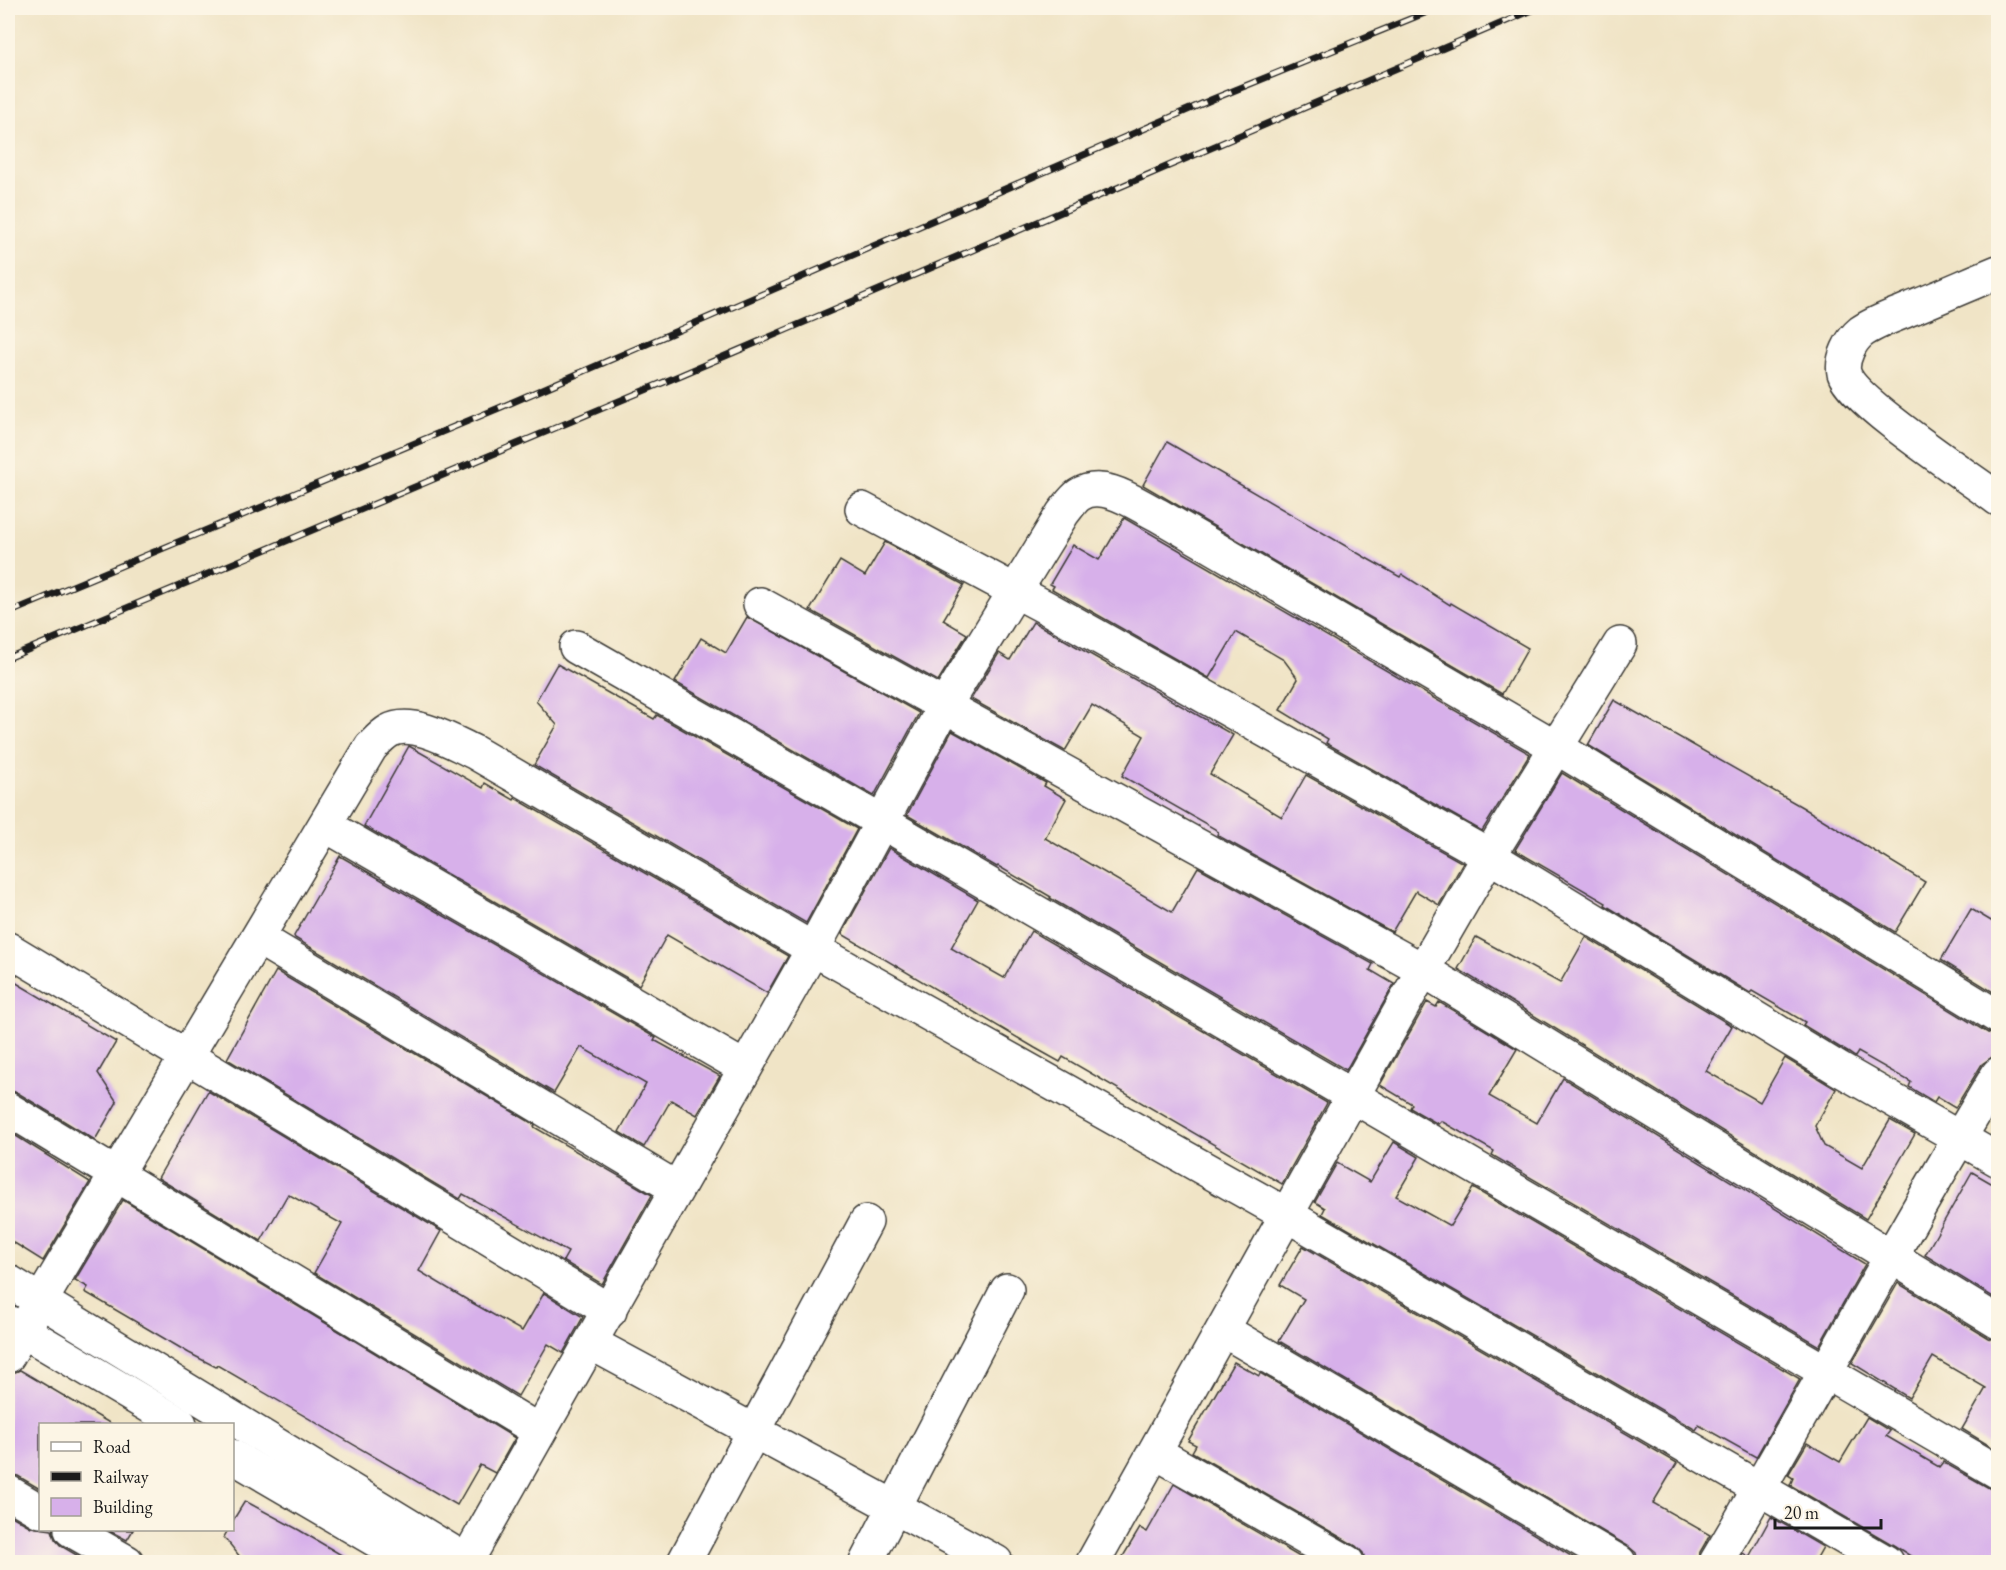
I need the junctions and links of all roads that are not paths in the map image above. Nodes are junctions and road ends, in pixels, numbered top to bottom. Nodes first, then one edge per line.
1 (1998, 272) edge
2 (1998, 499) edge
3 (862, 509) dead end
4 (1015, 591) junction
5 (760, 604) dead end
6 (1620, 644) dead end
7 (576, 647) dead end
8 (945, 705) junction
9 (1556, 747) junction
10 (882, 822) junction
11 (325, 825) junction
12 (1488, 856) junction
13 (258, 938) junction
14 (8, 949) edge
15 (813, 949) junction
16 (1423, 970) junction
17 (1998, 1017) edge
18 (186, 1057) junction
19 (746, 1068) junction
20 (1998, 1074) edge
21 (1352, 1095) junction
22 (8, 1109) edge
23 (1960, 1137) junction
24 (1998, 1160) edge
25 (116, 1175) junction
26 (676, 1188) junction
27 (1287, 1215) junction
28 (866, 1222) dead end
29 (1893, 1257) junction
30 (8, 1281) edge
31 (1007, 1290) dead end
32 (41, 1300) junction
33 (610, 1311) junction
34 (1998, 1322) edge
35 (1223, 1330) junction
36 (12, 1336) edge
37 (591, 1343) junction
38 (1826, 1370) junction
39 (176, 1423) edge
40 (539, 1431) junction
41 (755, 1432) junction
42 (1155, 1452) junction
43 (234, 1457) edge
44 (1998, 1472) edge
45 (1760, 1490) junction
46 (8, 1492) edge
47 (895, 1508) junction
48 (39, 1511) edge
49 (73, 1531) edge
50 (467, 1562) edge
51 (127, 1563) edge
52 (413, 1563) edge
53 (684, 1563) edge
54 (866, 1563) edge
55 (996, 1563) edge
56 (1093, 1563) edge
57 (1347, 1563) edge
58 (1619, 1563) edge
59 (1716, 1563) edge
60 (1886, 1563) edge

1 - 2 street
3 - 4 street
4 - 8 street
4 - 9 street
4 - 12 street
5 - 8 street
6 - 9 street
7 - 10 street
8 - 10 street
8 - 16 street
9 - 12 street
9 - 17 street
10 - 15 street
10 - 21 street
11 - 13 street
11 - 15 street
11 - 19 street
12 - 16 street
12 - 23 street
13 - 18 street
13 - 26 street
14 - 18 street
15 - 19 street
15 - 27 street
16 - 21 street
16 - 29 street
18 - 25 street
18 - 33 street
19 - 26 street
20 - 23 street
21 - 27 street
21 - 38 street
22 - 25 street
23 - 24 street
23 - 29 street
25 - 32 street
25 - 40 street
26 - 33 street
27 - 35 street
27 - 45 street
28 - 41 street
29 - 34 street
29 - 38 street
30 - 32 street
31 - 47 street
32 - 36 street
32 - 50 street
33 - 37 street
35 - 42 street
35 - 58 street
36 - 39 street
37 - 40 street
37 - 41 street
38 - 44 street
38 - 45 street
40 - 50 street
41 - 47 street
41 - 53 street
42 - 56 street
42 - 57 street
43 - 52 street
45 - 59 street
45 - 60 street
46 - 48 street
47 - 54 street
47 - 55 street
49 - 51 street

